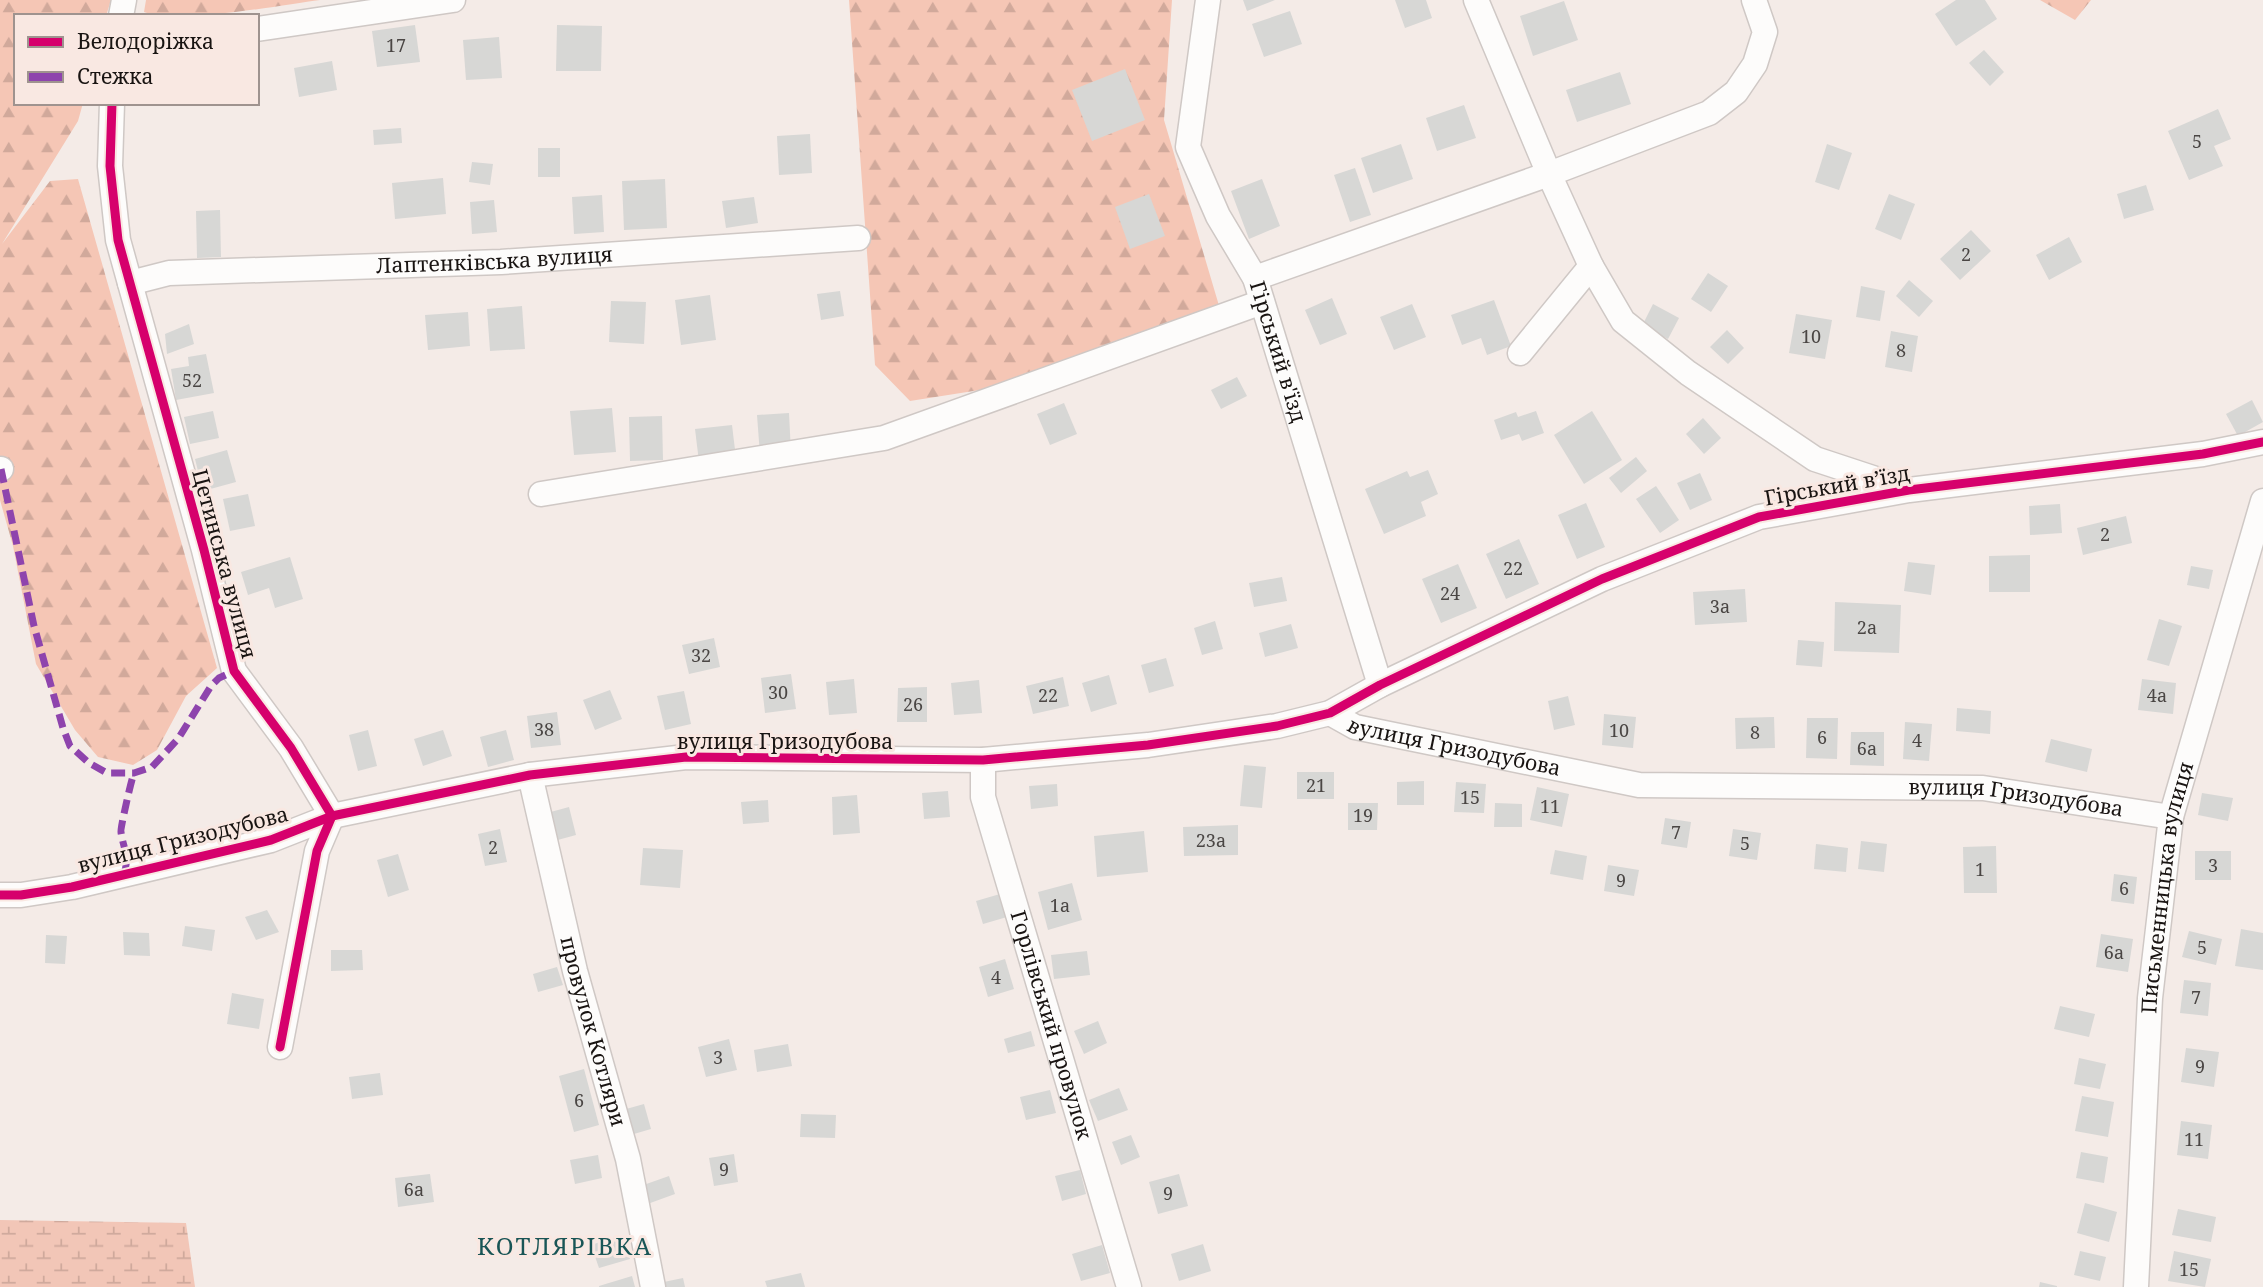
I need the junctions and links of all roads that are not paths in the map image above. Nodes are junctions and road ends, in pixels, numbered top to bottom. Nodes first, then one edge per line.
1 (453, 0) edge
2 (1208, 0) edge
3 (1476, 0) edge
4 (1754, 0) edge
5 (259, 29) edge
6 (112, 105) edge
7 (1549, 174) junction
8 (858, 237) dead end
9 (1591, 266) junction
10 (1255, 278) junction
11 (130, 283) junction
12 (1262, 302) junction
13 (1520, 353) dead end
14 (2263, 442) edge
15 (1909, 490) junction
16 (541, 494) dead end
17 (2263, 501) edge
18 (1380, 685) junction
19 (1330, 713) junction
20 (983, 760) junction
21 (530, 775) junction
22 (332, 816) junction
23 (2171, 817) junction
24 (0, 895) edge
25 (280, 1047) dead end
26 (653, 1287) edge
27 (1129, 1287) edge
28 (2136, 1287) edge

1 - 5 street
2 - 10 street
3 - 7 street
4 - 7 street, Гірський в'їзд
6 - 11 street, Цетинська вулиця
7 - 9 street
7 - 10 street, Гірський в'їзд
8 - 11 street, Лаптенківська вулиця
9 - 13 street
9 - 15 street
10 - 12 street, Гірський в'їзд
11 - 22 street, Цетинська вулиця
12 - 16 street
12 - 18 street, Гірський в'їзд
14 - 15 street, Гірський в’їзд
15 - 18 street, Гірський в’їзд
17 - 23 street, Письменницька вулиця
18 - 19 street, Гірський в’їзд
19 - 20 street, вулиця Гризодубова
19 - 23 street, вулиця Гризодубова
20 - 21 street, вулиця Гризодубова
20 - 27 street, Горлівський провулок
21 - 22 street, вулиця Гризодубова
21 - 26 street, провулок Котляри
22 - 24 street, вулиця Гризодубова
22 - 25 street
23 - 28 street, Письменницька вулиця

